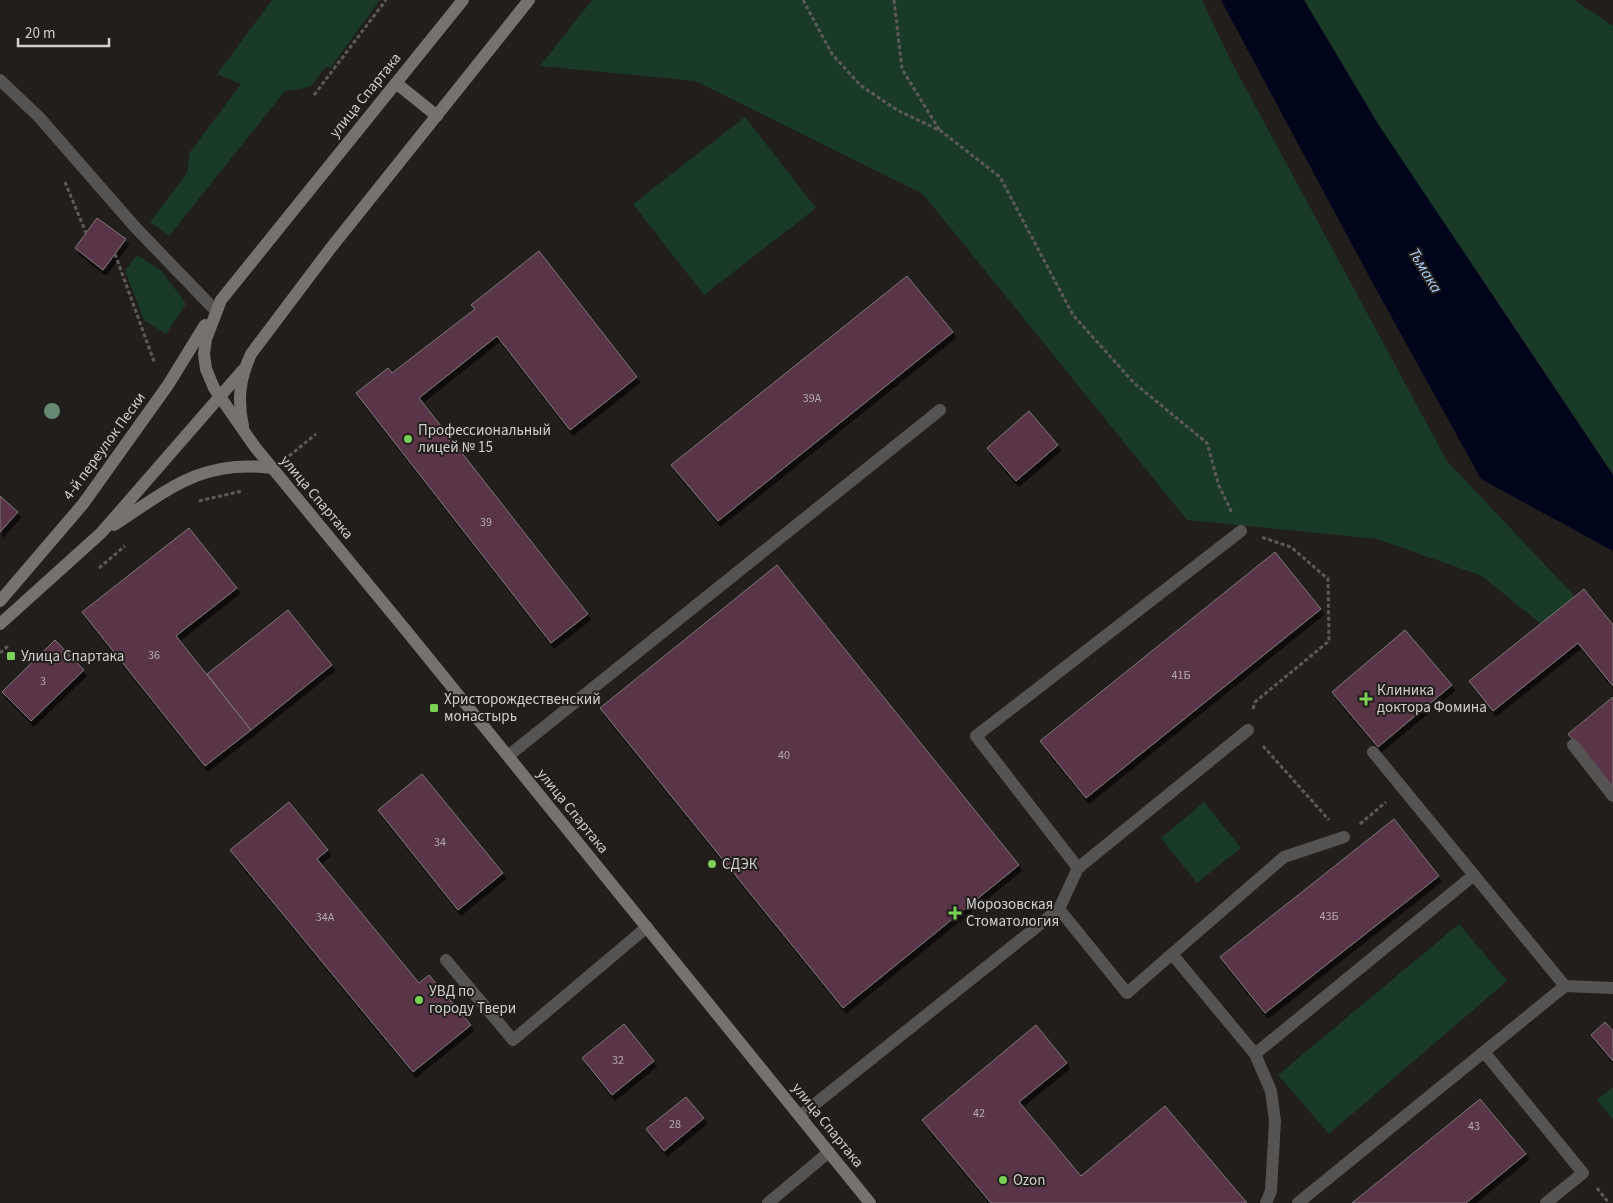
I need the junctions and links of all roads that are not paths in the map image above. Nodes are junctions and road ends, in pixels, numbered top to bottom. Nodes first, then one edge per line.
1 (463, 0) edge
2 (529, 0) edge
3 (0, 80) edge
4 (396, 83) junction
5 (437, 116) junction
6 (218, 305) junction
7 (245, 367) junction
8 (220, 396) junction
9 (940, 410) dead end
10 (250, 439) junction
11 (272, 468) junction
12 (1241, 531) road end
13 (101, 533) junction
14 (0, 601) edge
15 (0, 624) edge
16 (1248, 730) road end
17 (1573, 745) dead end
18 (1374, 752) dead end
19 (508, 756) junction
20 (1613, 796) edge
21 (1344, 837) road end
22 (1078, 868) junction
23 (1474, 875) junction
24 (1059, 909) junction
25 (647, 927) junction
26 (1172, 954) junction
27 (446, 960) dead end
28 (1565, 986) junction
29 (1613, 988) edge
30 (1484, 1052) junction
31 (1255, 1054) junction
32 (800, 1116) junction
33 (829, 1152) junction
34 (768, 1203) edge
35 (870, 1203) edge
36 (1266, 1203) edge
37 (1298, 1203) edge
38 (1546, 1203) edge

1 - 4 main road, улица Спартака
2 - 5 main road, улица Спартака
3 - 6 street
4 - 5 main road
4 - 6 main road, улица Спартака
5 - 7 main road, улица Спартака
6 - 8 main road, улица Спартака
6 - 14 main road, 4-й переулок Пески
7 - 8 main road
7 - 10 main road, улица Спартака
8 - 10 main road, улица Спартака
8 - 13 main road
9 - 19 street
10 - 11 main road, улица Спартака
11 - 13 main road
11 - 19 main road, улица Спартака
12 - 22 street
13 - 15 main road
16 - 22 street
17 - 20 street
18 - 23 street
19 - 25 main road, улица Спартака
21 - 26 street
22 - 24 street
23 - 28 street
23 - 31 street
24 - 26 street
24 - 32 street
25 - 27 street
25 - 32 main road, улица Спартака
26 - 31 street
28 - 29 street
28 - 30 street
30 - 37 street
30 - 38 street
31 - 36 street
32 - 33 main road, улица Спартака
33 - 34 street
33 - 35 main road, улица Спартака

